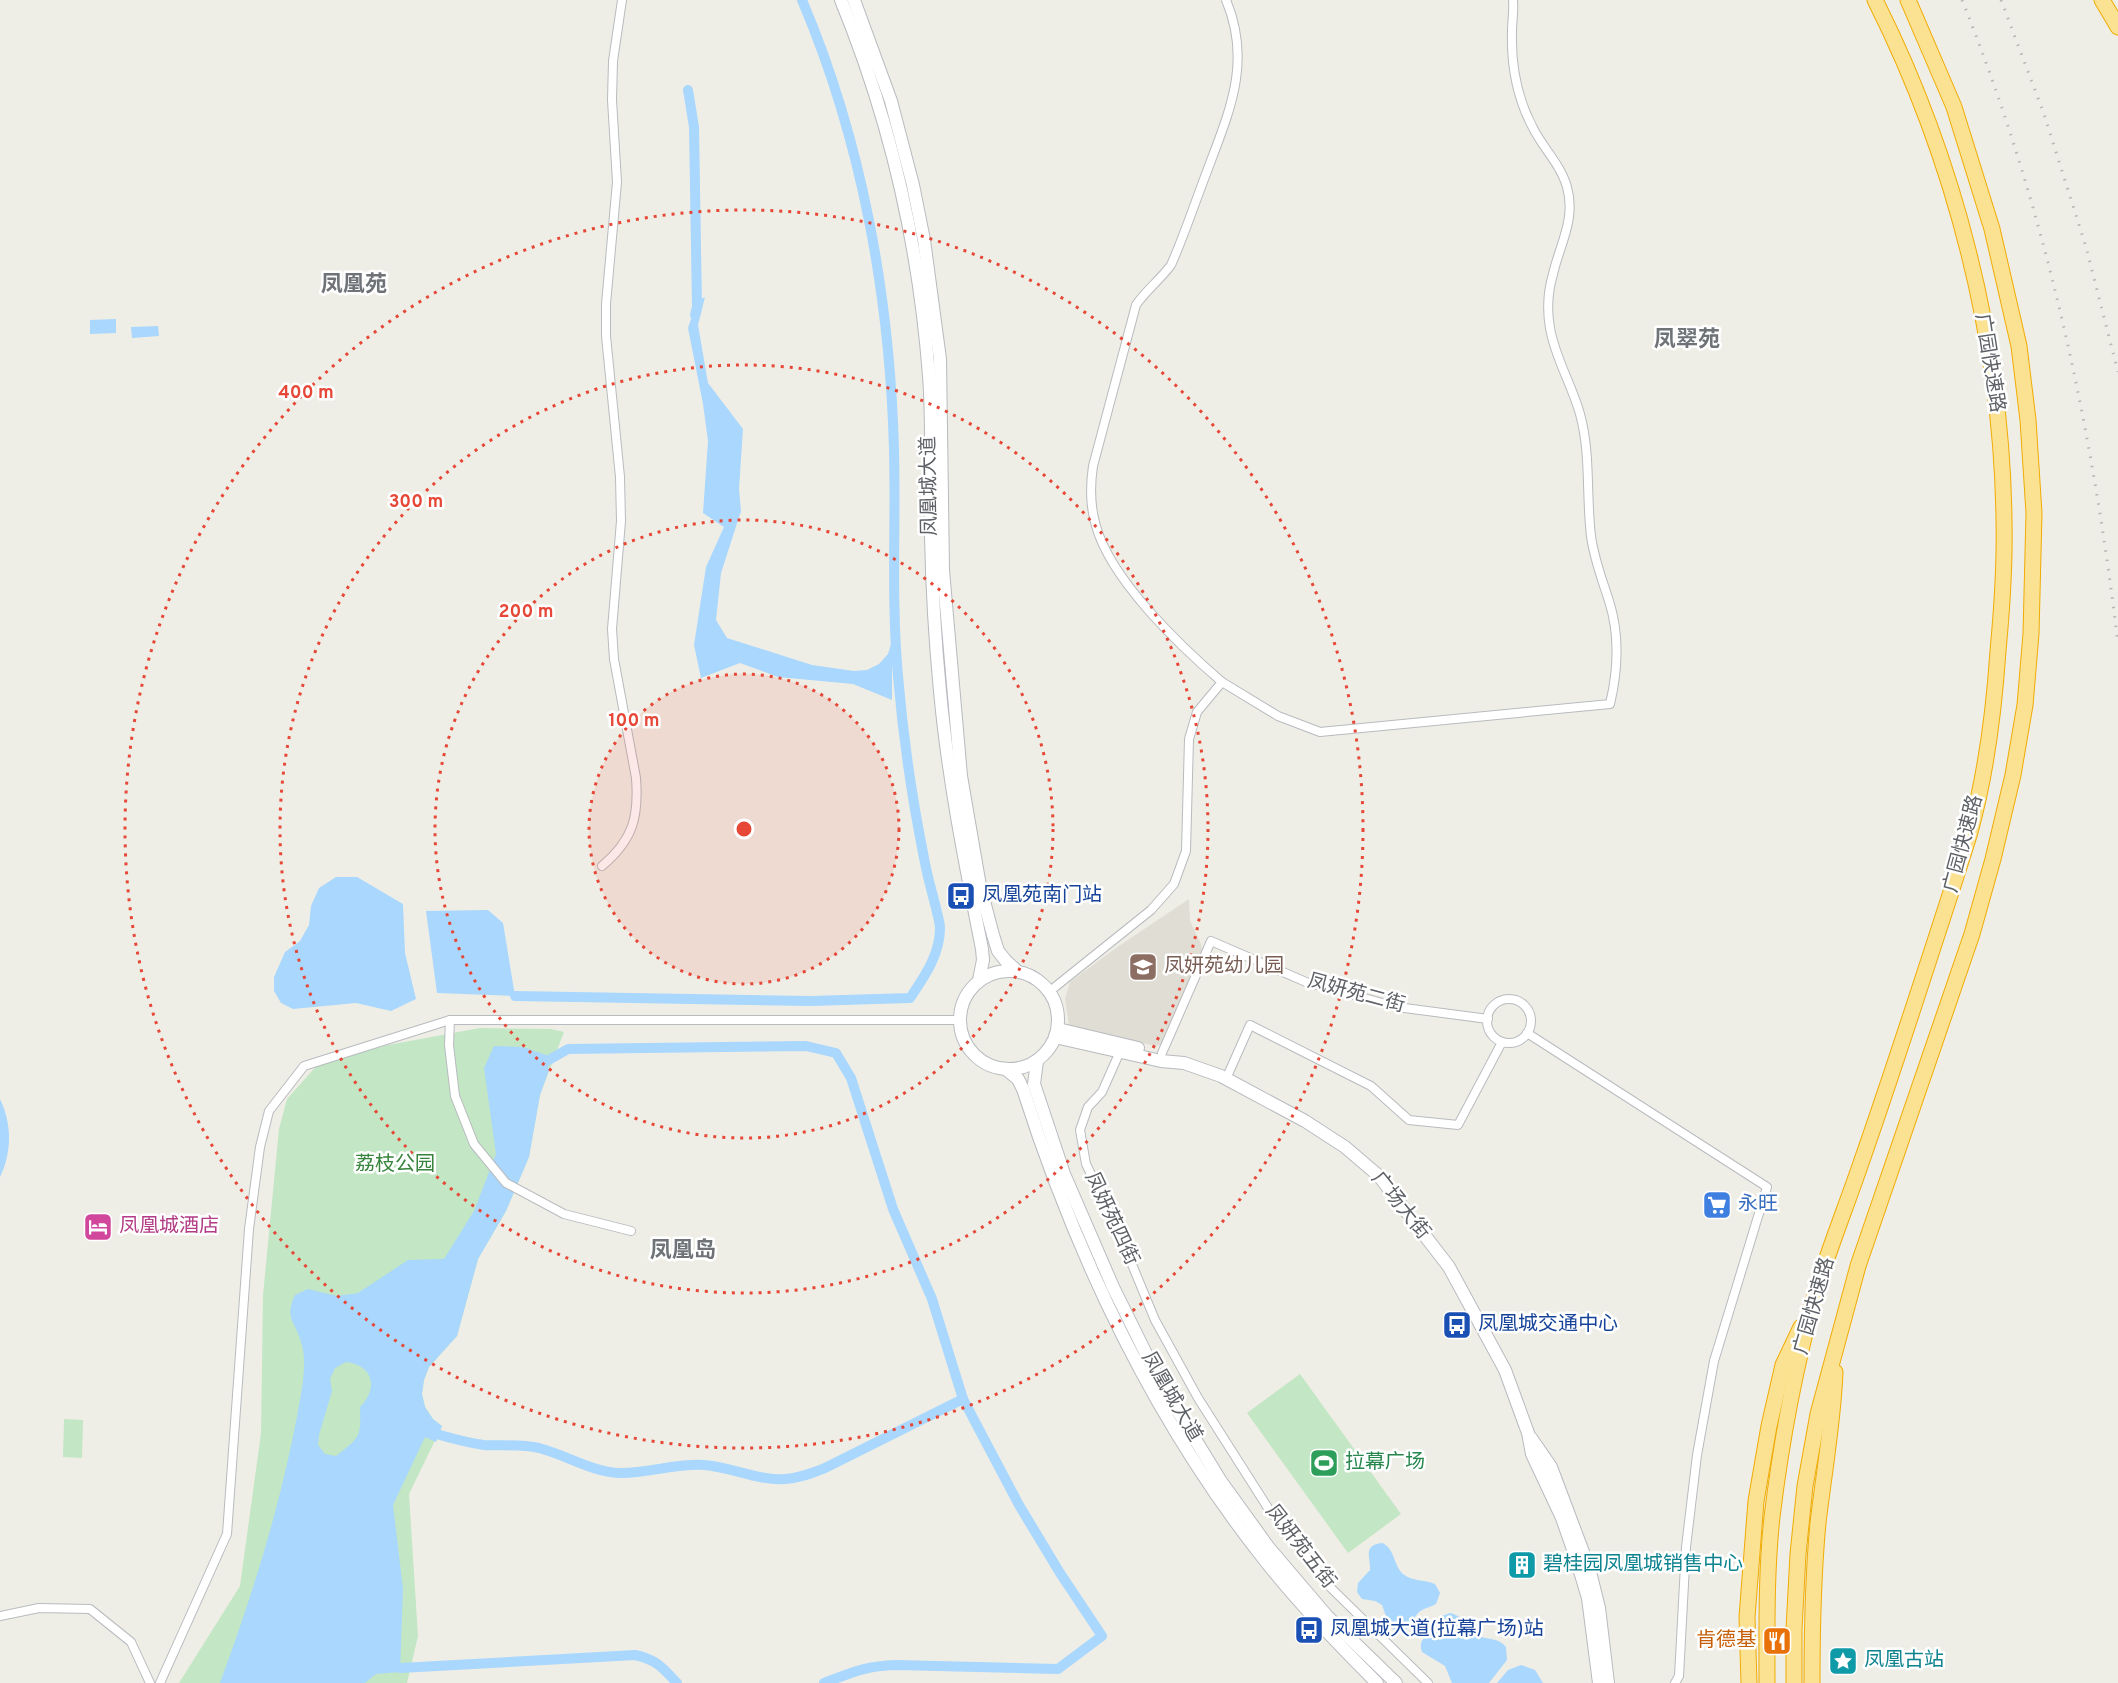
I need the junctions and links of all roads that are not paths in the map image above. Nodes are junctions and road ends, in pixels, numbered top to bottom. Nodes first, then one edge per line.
1 (622, 0) edge
2 (841, 0) edge
3 (854, 0) edge
4 (1226, 0) edge
5 (1513, 0) edge
6 (1875, 0) edge
7 (1908, 0) edge
8 (2102, 0) edge
9 (2118, 27) edge
10 (1222, 682) junction
11 (602, 866) dead end
12 (1016, 970) junction
13 (979, 980) junction
14 (1050, 990) junction
15 (1488, 1019) junction
16 (450, 1020) junction
17 (959, 1020) junction
18 (1056, 1033) junction
19 (1527, 1033) junction
20 (1502, 1042) junction
21 (1121, 1048) junction
22 (1162, 1053) junction
23 (1037, 1061) junction
24 (1184, 1063) junction
25 (1007, 1070) junction
26 (1226, 1079) junction
27 (631, 1231) dead end
28 (1816, 1294) junction
29 (1836, 1341) junction
30 (1195, 1393) joint
31 (1528, 1433) junction
32 (0, 1616) edge
33 (1678, 1681) edge
34 (150, 1683) edge
35 (160, 1683) edge
36 (1377, 1683) edge
37 (1396, 1683) edge
38 (1428, 1683) edge
39 (1599, 1683) edge
40 (1608, 1683) edge
41 (1749, 1683) edge
42 (1767, 1683) edge
43 (1794, 1683) edge
44 (1812, 1683) edge

1 - 11 street
2 - 13 main road, 凤凰城大道
3 - 12 main road, 凤凰城大道
4 - 10 street
5 - 10 street
6 - 28 highway, 广园快速路
7 - 29 highway, 广园快速路
8 - 9 highway
10 - 14 street
12 - 13 main road
12 - 14 main road
13 - 17 main road
14 - 18 main road
15 - 19 street
15 - 20 street
15 - 22 street, 凤妍苑二街
16 - 17 street
16 - 27 street
16 - 35 street
17 - 25 main road
18 - 21 main road, 广场大街
18 - 23 main road
19 - 20 street
19 - 33 street
20 - 26 street
21 - 22 main road, 广场大街
21 - 24 main road, 广场大街
21 - 30 street, 凤妍苑四街
22 - 24 main road, 广场大街
23 - 25 main road
23 - 37 main road, 凤凰城大道
24 - 26 main road, 广场大街
25 - 36 main road, 凤凰城大道
26 - 31 main road, 广场大街
28 - 41 highway
28 - 42 highway, 广园快速路
29 - 43 highway, 广园快速路
29 - 44 highway
30 - 38 street, 凤妍苑五街
31 - 39 main road, 广场大街
31 - 40 main road, 广场大街
32 - 34 street

